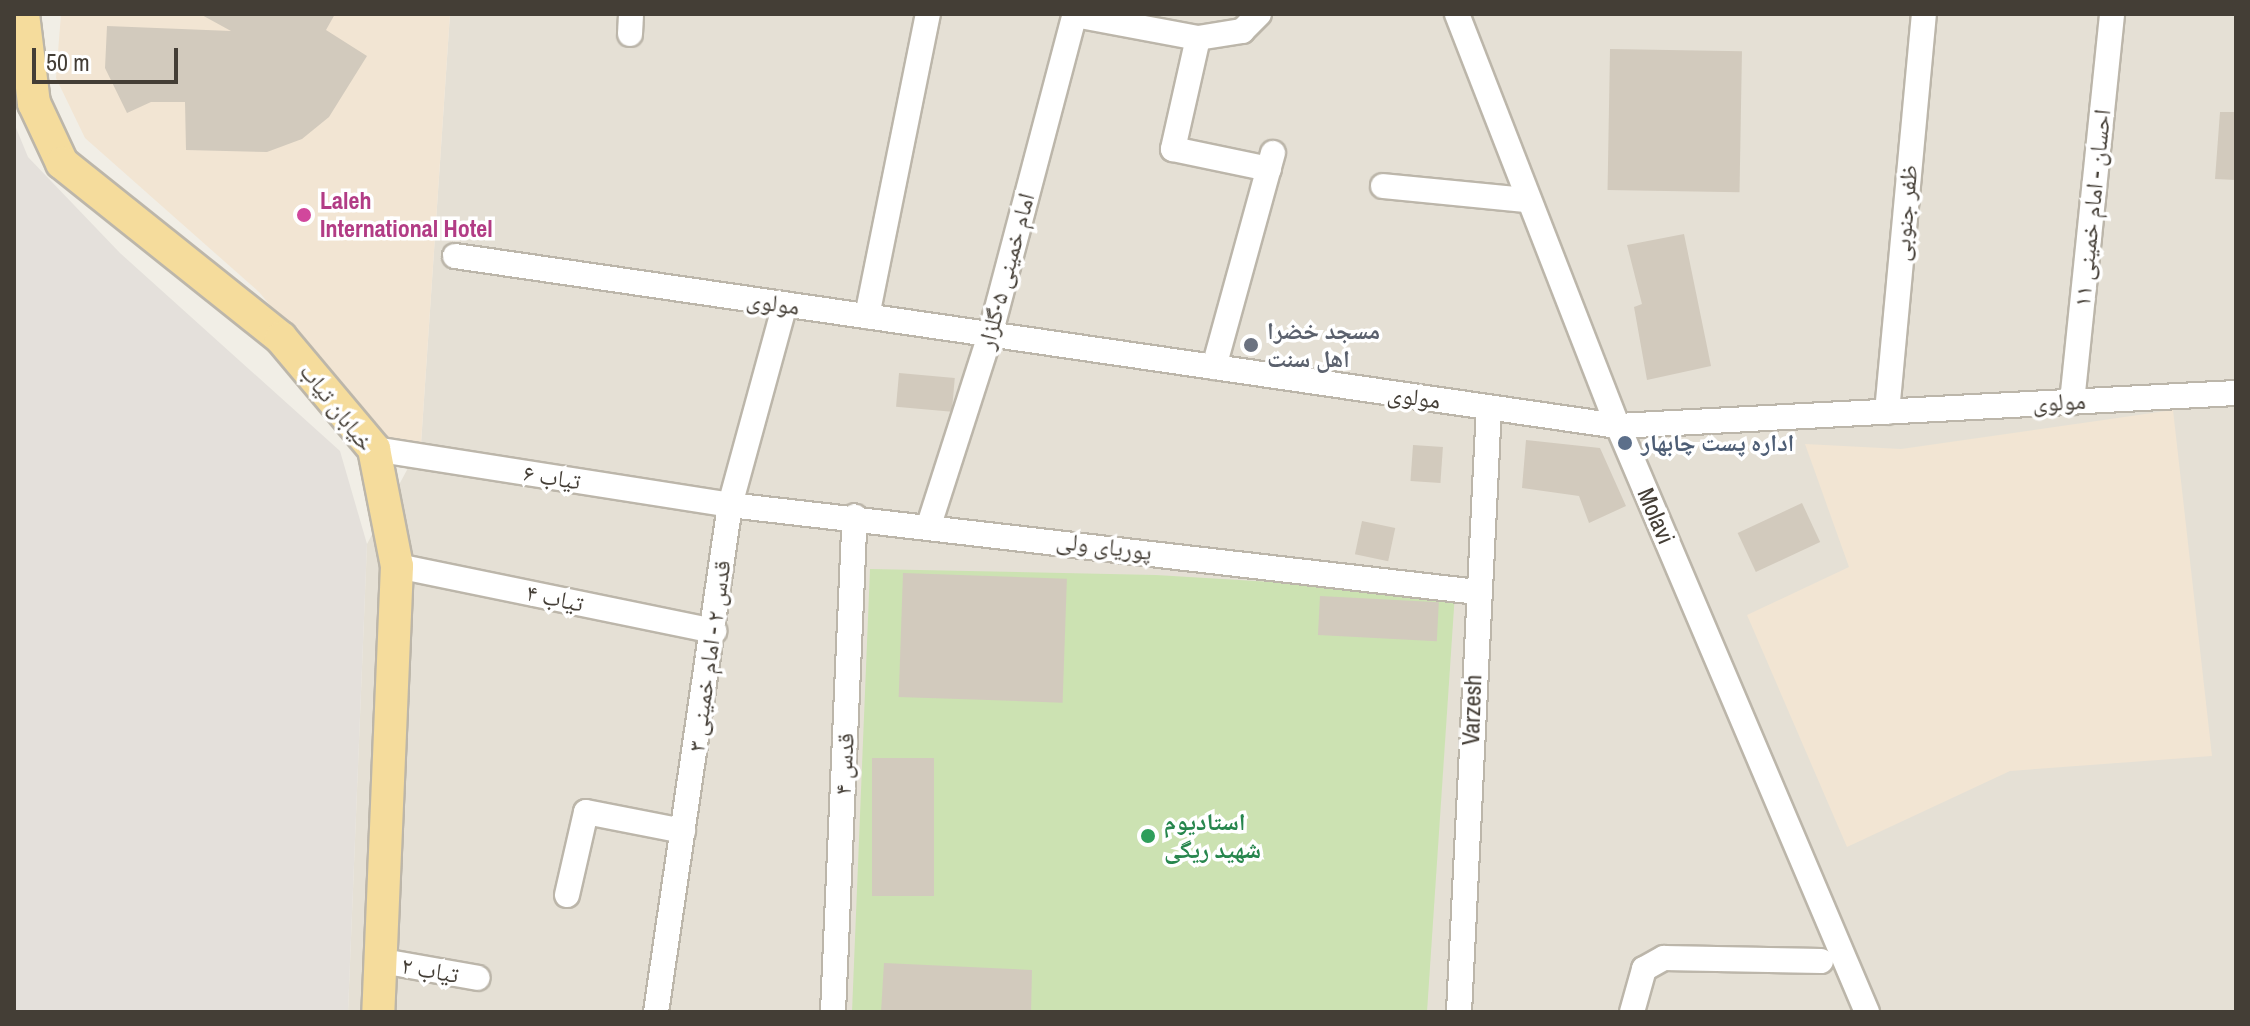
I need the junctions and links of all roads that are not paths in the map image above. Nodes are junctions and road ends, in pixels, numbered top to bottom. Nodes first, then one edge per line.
1 (23, 14) edge
2 (928, 14) edge
3 (1075, 14) edge
4 (1259, 14) edge
5 (1457, 14) edge
6 (1924, 14) edge
7 (2112, 14) edge
8 (1198, 38) junction
9 (1383, 186) dead end
10 (1526, 200) junction
11 (455, 256) dead end
12 (785, 304) junction
13 (867, 316) junction
14 (990, 335) junction
15 (1214, 367) junction
16 (2236, 393) edge
17 (2072, 402) junction
18 (1489, 408) junction
19 (1887, 412) junction
20 (1618, 426) junction
21 (374, 449) junction
22 (730, 505) junction
23 (855, 516) junction
24 (929, 525) junction
25 (397, 566) junction
26 (1477, 592) junction
27 (714, 631) junction
28 (683, 831) junction
29 (567, 895) dead end
30 (382, 961) junction
31 (1821, 961) dead end
32 (478, 978) dead end
33 (378, 1012) edge
34 (656, 1012) edge
35 (833, 1012) edge
36 (1459, 1012) edge
37 (1632, 1012) edge
38 (1867, 1012) edge

1 - 21 main road, خیابان تیاب
2 - 13 street
3 - 8 street
3 - 14 street, امام خمینی ۵-گلزار
4 - 8 street
5 - 10 street, Molavi
6 - 19 street, ظفر جنوبی
7 - 17 street, احسان - امام خمینی ۱۱
8 - 15 street
9 - 10 street
10 - 20 street, Molavi
11 - 12 street, مولوی
12 - 13 street, مولوی
12 - 22 street, قدس ۲ - امام خمینی ۳
13 - 14 street, مولوی
14 - 15 street, مولوی
14 - 24 street, امام خمینی ۵-گلزار
15 - 18 street, مولوی
16 - 17 street, مولوی
17 - 19 street, مولوی
18 - 20 street, مولوی
18 - 26 street, Varzesh
19 - 20 street, مولوی
20 - 38 street, Molavi
21 - 22 street, تیاب ۶
21 - 25 main road, خیابان تیاب
22 - 23 street, پوریای ولی
22 - 27 street, قدس ۲ - امام خمینی ۳
23 - 24 street, پوریای ولی
23 - 35 street, قدس ۴
24 - 26 street, پوریای ولی
25 - 27 street, تیاب ۴
25 - 30 main road, خیابان تیاب
26 - 36 street, Varzesh
27 - 28 street, قدس ۲ - امام خمینی ۳
28 - 29 street
28 - 34 street, قدس ۲ - امام خمینی ۳
30 - 32 street, تیاب ۲
30 - 33 main road, خیابان تیاب
31 - 37 street

